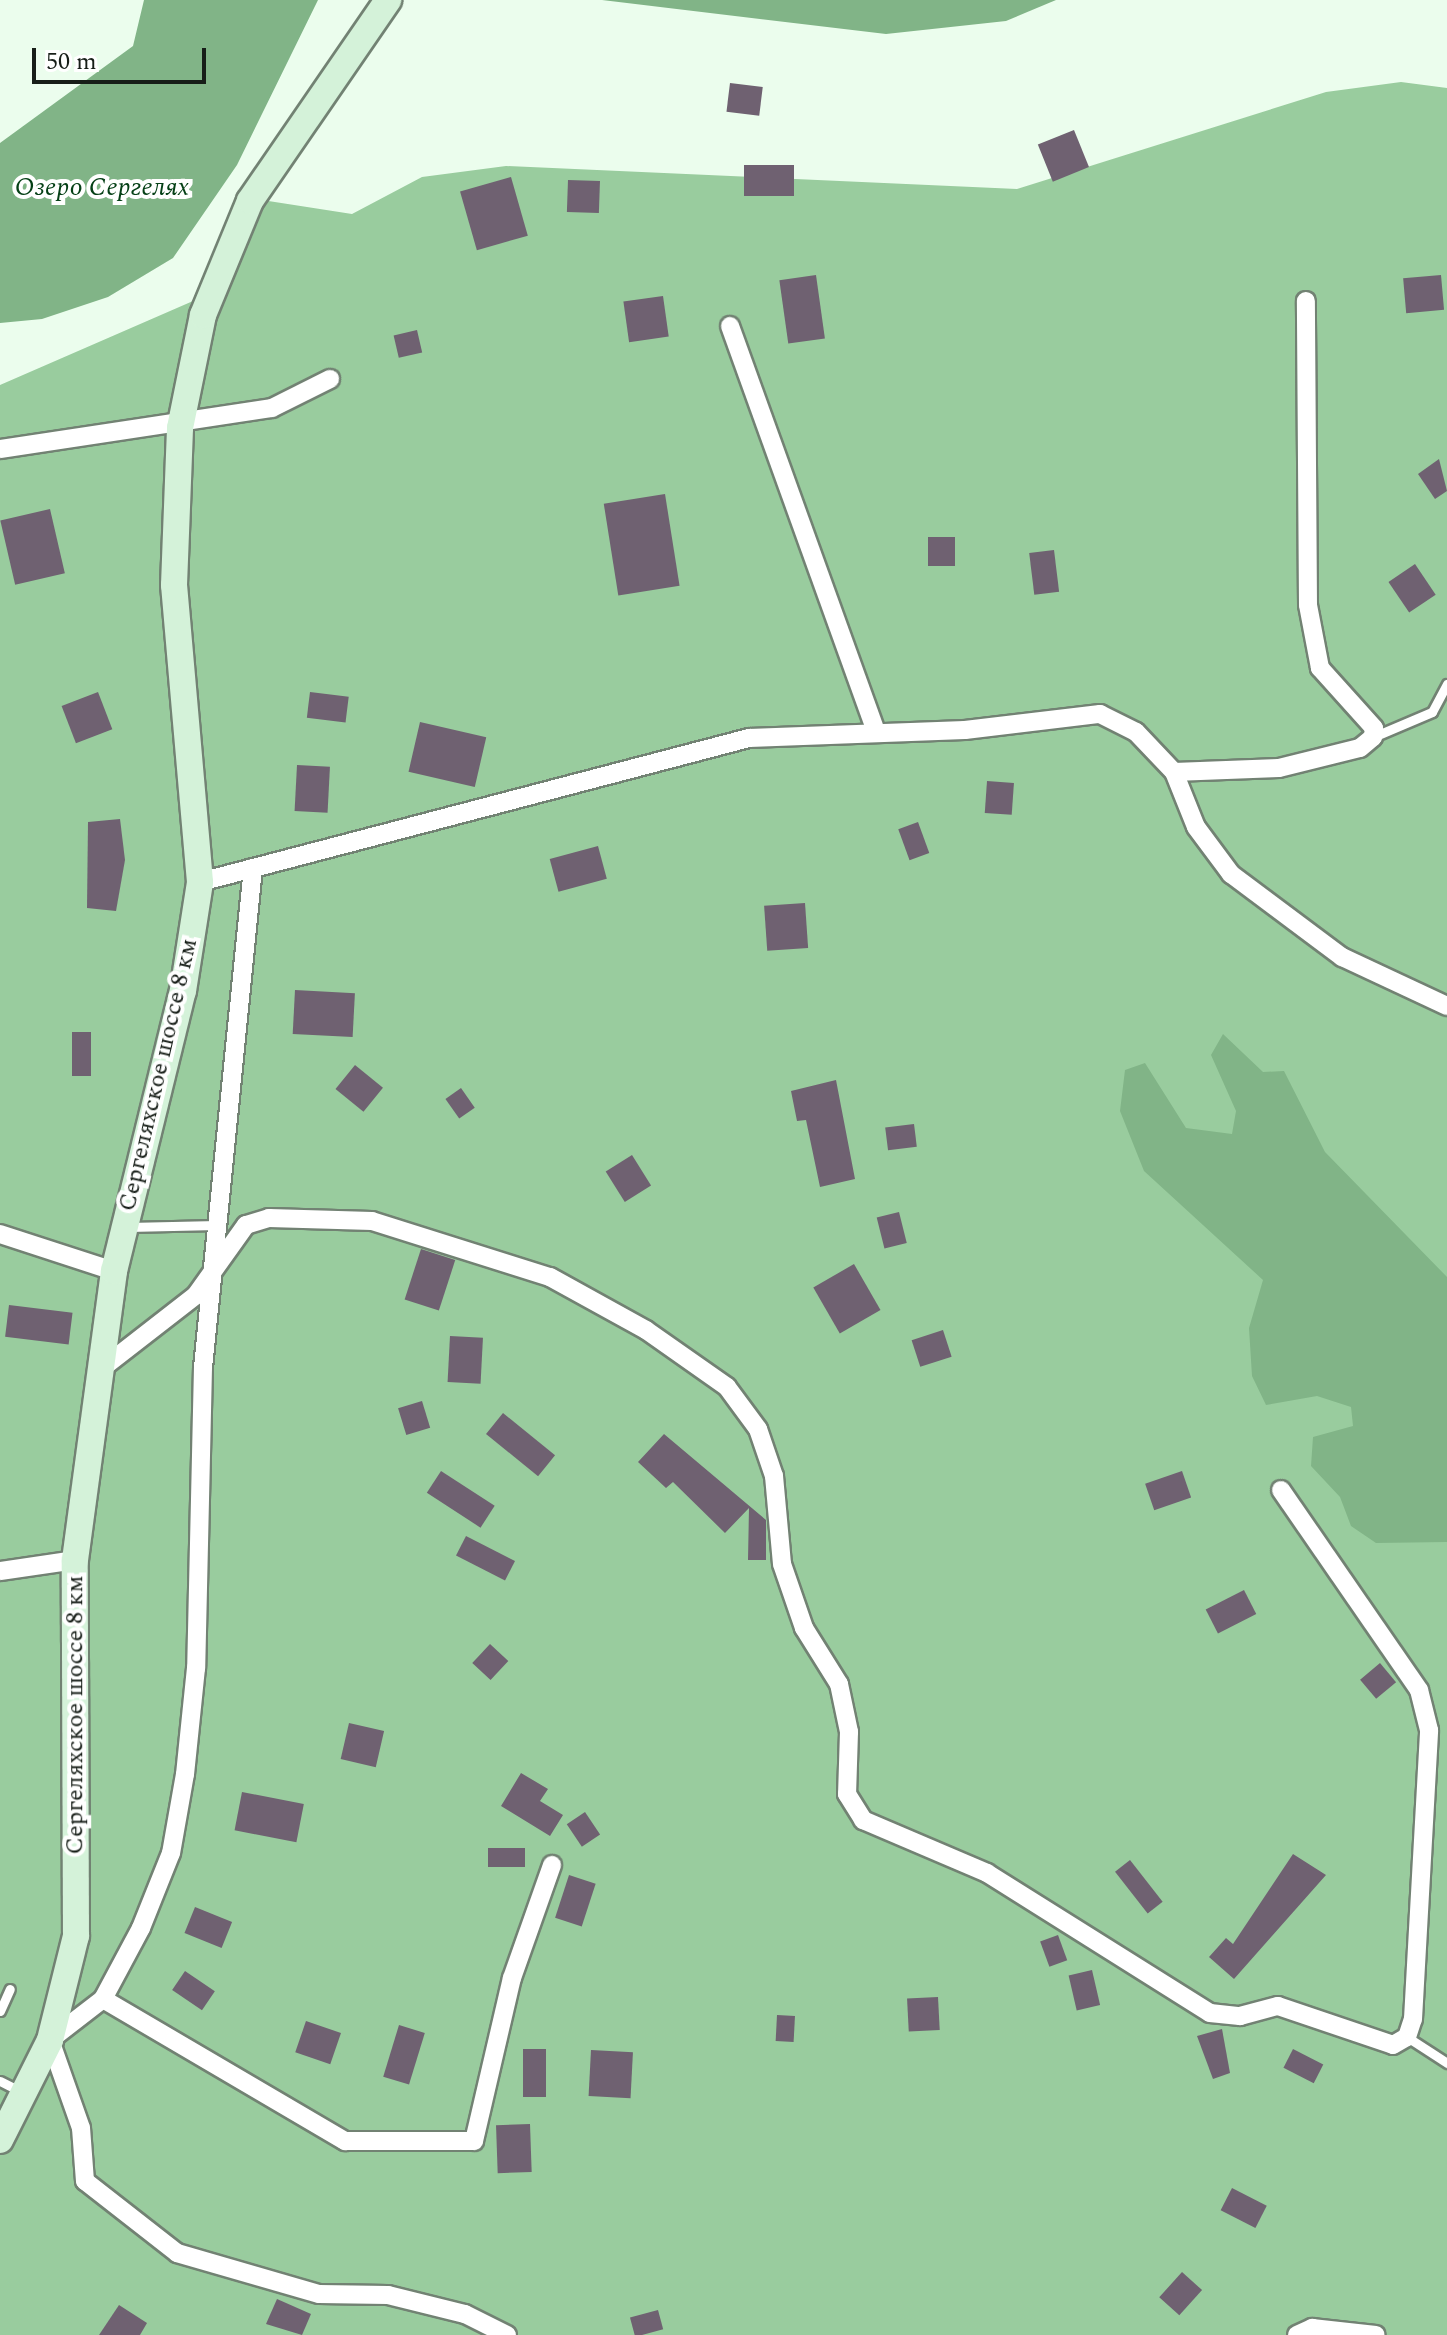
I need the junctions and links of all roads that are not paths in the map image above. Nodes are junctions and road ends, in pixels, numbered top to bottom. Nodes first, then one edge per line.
1 (388, 0) edge
2 (1306, 301) dead end
3 (730, 326) dead end
4 (330, 379) dead end
5 (180, 428) junction
6 (0, 449) edge
7 (1447, 684) edge
8 (876, 731) junction
9 (1373, 737) junction
10 (1174, 772) junction
11 (253, 868) junction
12 (200, 882) junction
13 (1447, 1006) edge
14 (223, 1225) junction
15 (124, 1227) junction
16 (0, 1234) edge
17 (217, 1263) junction
18 (114, 1271) junction
19 (101, 1369) junction
20 (1281, 1490) dead end
21 (75, 1560) junction
22 (0, 1571) edge
23 (552, 1865) dead end
24 (10, 1989) dead end
25 (103, 1999) junction
26 (0, 2011) edge
27 (1407, 2037) junction
28 (50, 2040) junction
29 (1447, 2063) edge
30 (0, 2081) edge
31 (25, 2093) junction
32 (0, 2140) edge
33 (507, 2335) edge
34 (1297, 2335) edge
35 (1376, 2335) edge

1 - 5 main road, Сергеляхское шоссе 8 км
2 - 9 street
3 - 8 street
4 - 5 street
5 - 6 street
5 - 12 main road, Сергеляхское шоссе 8 км
7 - 9 lane
8 - 10 street
8 - 11 street
9 - 10 street
10 - 13 street
11 - 12 street
11 - 14 street
12 - 15 main road, Сергеляхское шоссе 8 км
14 - 15 lane
14 - 17 street
15 - 18 main road, Сергеляхское шоссе 8 км
16 - 18 street
17 - 19 street
17 - 25 street
17 - 27 street
18 - 19 main road, Сергеляхское шоссе 8 км
19 - 21 main road, Сергеляхское шоссе 8 км
20 - 27 street
21 - 22 street
21 - 28 main road, Сергеляхское шоссе 8 км
23 - 25 street
24 - 26 lane
25 - 28 street
27 - 29 lane
28 - 31 main road, Сергеляхское шоссе 8 км
28 - 33 street
30 - 31 lane
31 - 32 main road, Сергеляхское шоссе 8 км
34 - 35 street

